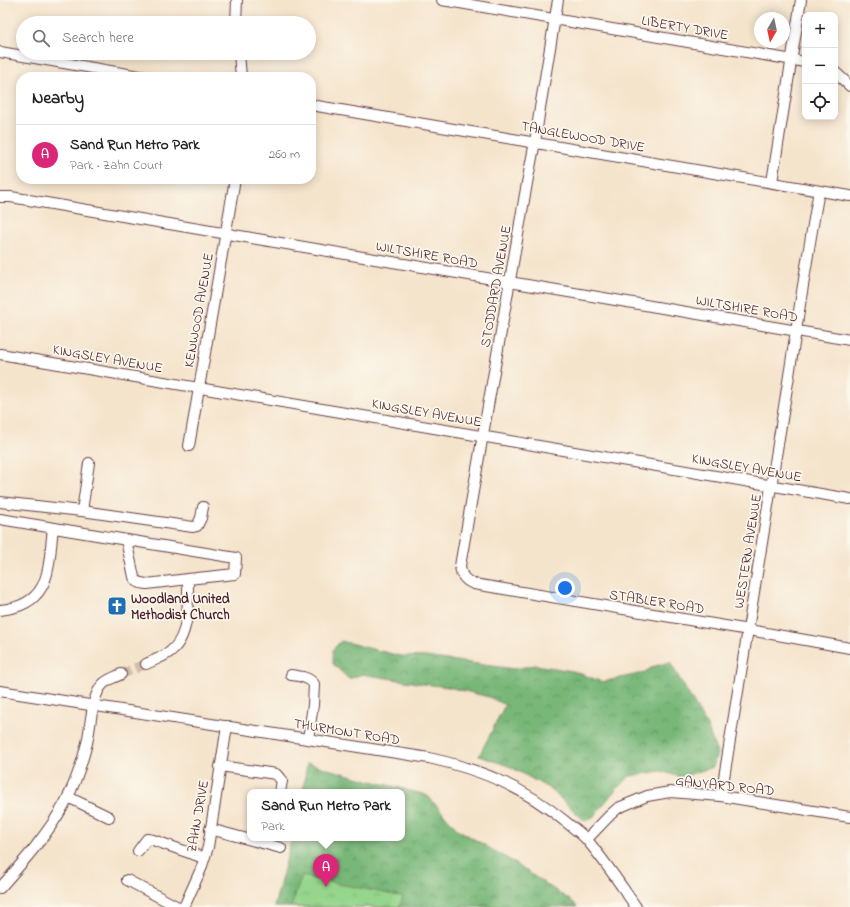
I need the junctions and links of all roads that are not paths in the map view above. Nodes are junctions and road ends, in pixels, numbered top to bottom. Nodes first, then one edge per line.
1 (237, 0) edge
2 (442, 0) edge
3 (558, 0) edge
4 (801, 0) edge
5 (236, 16) edge
6 (555, 19) junction
7 (0, 52) edge
8 (16, 55) edge
9 (46, 60) edge
10 (240, 60) edge
11 (792, 60) junction
12 (802, 62) edge
13 (116, 72) edge
14 (241, 72) edge
15 (838, 75) edge
16 (850, 86) edge
17 (316, 106) edge
18 (535, 142) junction
19 (772, 182) junction
20 (234, 184) edge
21 (819, 191) junction
22 (850, 196) edge
23 (0, 197) edge
24 (226, 234) junction
25 (510, 282) junction
26 (796, 330) junction
27 (850, 340) edge
28 (0, 354) edge
29 (199, 388) junction
30 (483, 436) junction
31 (189, 446) dead end
32 (89, 463) dead end
33 (771, 485) junction
34 (850, 499) edge
35 (0, 502) edge
36 (203, 507) dead end
37 (82, 511) junction
38 (0, 519) edge
39 (53, 528) junction
40 (126, 540) junction
41 (463, 576) joint
42 (188, 579) junction
43 (0, 610) edge
44 (749, 630) junction
45 (850, 648) edge
46 (146, 664) tunnel mouth
47 (122, 674) tunnel mouth
48 (291, 675) dead end
49 (0, 691) edge
50 (93, 705) junction
51 (227, 726) junction
52 (308, 739) junction
53 (220, 766) junction
54 (281, 789) edge
55 (721, 796) junction
56 (68, 797) junction
57 (109, 817) dead end
58 (850, 817) edge
59 (210, 829) junction
60 (247, 839) edge
61 (587, 839) junction
62 (255, 841) edge
63 (281, 848) dead end
64 (138, 851) dead end
65 (204, 858) junction
66 (127, 880) dead end
67 (0, 888) edge
68 (178, 907) edge
69 (184, 907) edge
70 (636, 907) edge

1 - 5 street
2 - 6 street, LIBERTY DRIVE
3 - 6 street, STODDARD AVENUE
4 - 11 street
6 - 11 street, LIBERTY DRIVE
6 - 18 street, STODDARD AVENUE
7 - 8 street
9 - 13 street
10 - 14 street
11 - 12 street, LIBERTY DRIVE
11 - 19 street
15 - 16 street
17 - 18 street, TANGLEWOOD DRIVE
18 - 19 street, TANGLEWOOD DRIVE
18 - 25 street, STODDARD AVENUE
19 - 21 street, TANGLEWOOD DRIVE
20 - 24 street, KENWOOD AVENUE
21 - 22 street, TANGLEWOOD DRIVE
21 - 26 street, WESTERN AVENUE
23 - 24 street, WILTSHIRE ROAD
24 - 25 street, WILTSHIRE ROAD
24 - 29 street, KENWOOD AVENUE
25 - 26 street, WILTSHIRE ROAD
25 - 30 street, STODDARD AVENUE
26 - 27 street, WILTSHIRE ROAD
26 - 33 street, WESTERN AVENUE
28 - 29 street, KINGSLEY AVENUE
29 - 30 street, KINGSLEY AVENUE
29 - 31 street, KENWOOD AVENUE
30 - 33 street, KINGSLEY AVENUE
30 - 41 street, STODDARD AVENUE
32 - 37 street
33 - 34 street, KINGSLEY AVENUE
33 - 44 street, WESTERN AVENUE
35 - 37 street
36 - 37 street
38 - 39 street
39 - 40 street
39 - 43 street
40 - 42 street
40 - 42 street
41 - 44 street, STABLER ROAD
42 - 46 street
44 - 45 street, STABLER ROAD
44 - 55 street, WESTERN AVENUE
47 - 50 street
48 - 52 street
49 - 50 street, THURMONT ROAD
50 - 51 street, THURMONT ROAD
50 - 56 street
51 - 52 street, THURMONT ROAD
51 - 53 street, ZAHN DRIVE
52 - 61 street, THURMONT ROAD
53 - 54 street
53 - 59 street, ZAHN DRIVE
55 - 58 street, GANYARD ROAD
55 - 61 street, GANYARD ROAD
56 - 57 street
56 - 67 street
59 - 60 street
59 - 65 street, ZAHN DRIVE
61 - 70 street, THURMONT ROAD
62 - 63 street
64 - 65 street
65 - 69 street, ZAHN DRIVE
66 - 68 street

